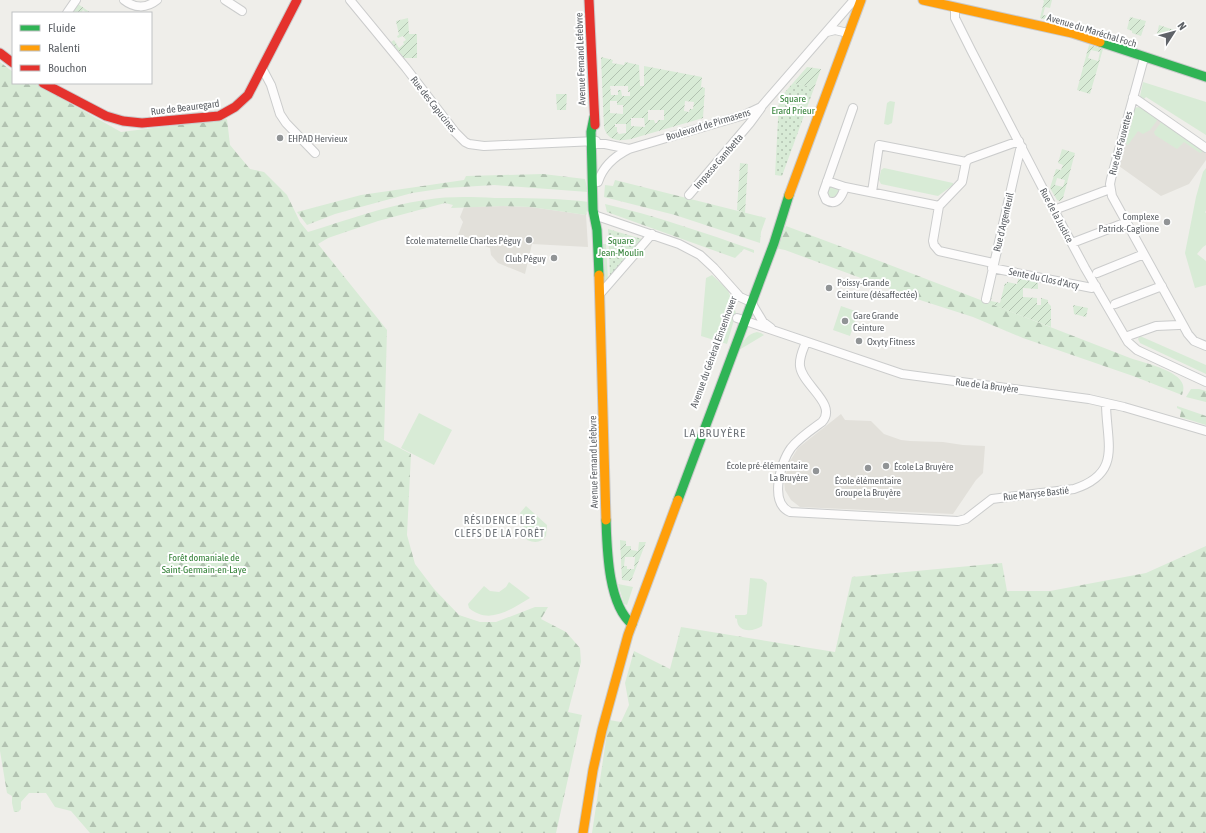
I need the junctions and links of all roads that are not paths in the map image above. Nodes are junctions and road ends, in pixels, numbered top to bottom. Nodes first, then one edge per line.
1 (76, 0) edge
2 (124, 0) edge
3 (157, 0) edge
4 (225, 0) edge
5 (297, 0) edge
6 (350, 0) edge
7 (589, 0) edge
8 (854, 0) edge
9 (861, 0) edge
10 (923, 0) edge
11 (954, 6) junction
12 (242, 11) dead end
13 (67, 12) edge
14 (827, 32) junction
15 (848, 33) junction
16 (0, 53) edge
17 (1144, 58) junction
18 (12, 62) edge
19 (262, 68) junction
20 (1206, 77) edge
21 (45, 84) edge
22 (1133, 97) junction
23 (761, 107) junction
24 (853, 108) dead end
25 (594, 142) junction
26 (1020, 144) junction
27 (1206, 148) edge
28 (628, 149) junction
29 (315, 153) dead end
30 (966, 162) junction
31 (827, 181) junction
32 (598, 182) junction
33 (792, 184) junction
34 (846, 186) junction
35 (1110, 189) junction
36 (872, 192) junction
37 (689, 195) dead end
38 (939, 206) junction
39 (1054, 210) junction
40 (597, 215) junction
41 (1127, 222) junction
42 (652, 234) junction
43 (1072, 243) junction
44 (1144, 254) junction
45 (993, 265) junction
46 (1096, 273) dead end
47 (1096, 286) junction
48 (1162, 286) junction
49 (600, 294) junction
50 (986, 298) dead end
51 (747, 301) junction
52 (1115, 304) dead end
53 (742, 315) junction
54 (761, 324) junction
55 (1182, 324) junction
56 (1124, 337) junction
57 (806, 342) junction
58 (735, 344) junction
59 (1206, 346) edge
60 (1206, 382) edge
61 (1106, 403) junction
62 (1206, 431) edge
63 (629, 622) junction
64 (576, 833) edge
65 (583, 833) edge

1 - 13 street
2 - 3 street
4 - 12 street
5 - 19 main road, Rue de Beauregard
6 - 25 street, Rue des Capucines
7 - 25 main road, Avenue Fernand Lefebvre
8 - 14 street, Boulevard de Pirmasens
9 - 15 main road
10 - 11 main road, Avenue du Maréchal Foch
11 - 17 main road, Avenue du Maréchal Foch
11 - 26 street, Rue de la Justice
14 - 15 street
14 - 23 street, Boulevard de Pirmasens
15 - 33 main road
16 - 18 main road
17 - 20 main road, Avenue du Maréchal Foch
17 - 22 street, Rue des Fauvettes
19 - 21 main road, Rue de Beauregard
19 - 29 street
22 - 27 street, Rue des Fauvettes
22 - 35 street, Rue des Fauvettes
23 - 28 street, Boulevard de Pirmasens
23 - 37 street, Impasse Gambetta
24 - 31 street
25 - 28 street, Boulevard de Pirmasens
25 - 32 main road, Avenue Fernand Lefebvre
25 - 40 main road, Avenue Fernand Lefebvre
26 - 30 street
26 - 39 street, Rue de la Justice
26 - 45 street, Rue d'Argenteuil
28 - 32 street, Boulevard de Pirmasens
30 - 36 street
30 - 38 street
31 - 34 street
31 - 34 street
32 - 40 main road, Avenue Fernand Lefebvre
33 - 51 main road, Avenue du Général Einsenhower
33 - 51 main road, Avenue du Général Einsenhower
34 - 36 street
35 - 39 street, Rue des Fauvettes
35 - 41 street, Rue des Fauvettes
36 - 38 street
38 - 45 street, Sente du Clos d'Arcy
39 - 43 street, Rue de la Justice
40 - 42 street
40 - 49 main road, Avenue Fernand Lefebvre
41 - 43 street
41 - 44 street, Rue des Fauvettes
42 - 49 street
42 - 51 street
43 - 47 street, Rue de la Justice
44 - 46 street
44 - 48 street, Rue des Fauvettes
45 - 47 street, Sente du Clos d'Arcy
45 - 50 street, Rue d'Argenteuil
47 - 56 street, Rue de la Justice
48 - 52 street
48 - 55 street, Rue des Fauvettes
49 - 63 main road, Avenue Fernand Lefebvre
51 - 53 main road, Avenue du Général Einsenhower
51 - 54 street
53 - 54 street, Rue de la Bruyère
53 - 58 main road, Avenue du Général Einsenhower
53 - 63 main road, Avenue du Général Einsenhower
54 - 57 street, Rue de la Bruyère
54 - 58 street
55 - 56 street
55 - 59 street, Rue des Fauvettes
56 - 60 street, Rue de la Justice
57 - 61 street, Rue de la Bruyère
57 - 61 street, Rue Maryse Bastié
58 - 63 main road, Avenue du Général Einsenhower
61 - 62 street, Rue de la Bruyère
63 - 64 main road
63 - 65 main road

